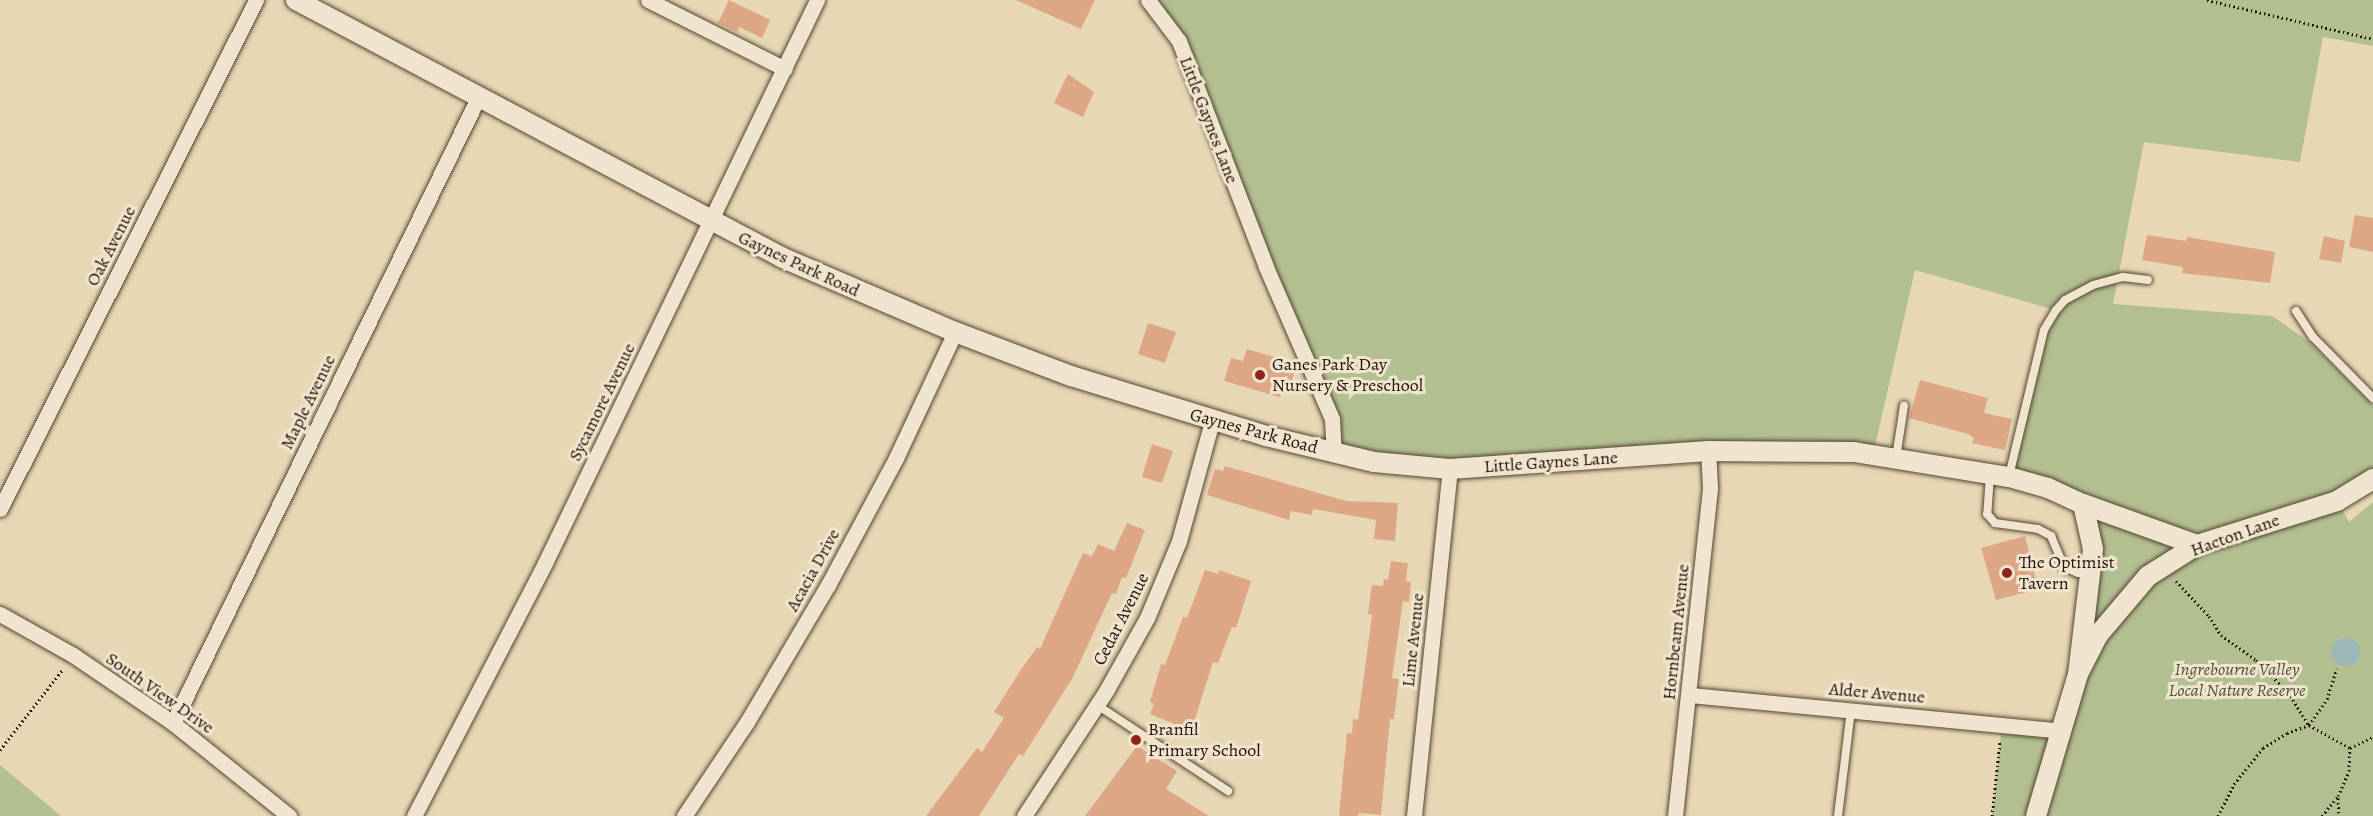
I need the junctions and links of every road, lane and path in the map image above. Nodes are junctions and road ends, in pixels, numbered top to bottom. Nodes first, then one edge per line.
1 (256, 0) edge
2 (296, 0) edge
3 (648, 0) edge
4 (817, 0) edge
5 (1148, 0) edge
6 (2207, 0) edge
7 (2373, 39) edge
8 (784, 69) junction
9 (478, 98) junction
10 (711, 221) junction
11 (2148, 280) dead end
12 (2296, 311) dead end
13 (955, 332) junction
14 (2373, 398) edge
15 (1904, 406) dead end
16 (1212, 421) junction
17 (1708, 451) junction
18 (1334, 453) junction
19 (1896, 458) junction
20 (1450, 469) junction
21 (2000, 476) junction
22 (2373, 480) edge
23 (2083, 504) junction
24 (0, 509) edge
25 (2197, 545) junction
26 (2163, 566) junction
27 (2092, 572) junction
28 (0, 614) edge
29 (73, 655) junction
30 (2337, 669) dead end
31 (2078, 674) junction
32 (1690, 695) junction
33 (1097, 705) junction
34 (1851, 710) junction
35 (173, 723) junction
36 (2002, 724) junction
37 (2308, 725) junction
38 (2061, 731) junction
39 (2373, 737) edge
40 (2350, 748) junction
41 (0, 750) edge
42 (1228, 791) dead end
43 (2338, 796) junction
44 (289, 816) edge
45 (414, 816) edge
46 (684, 816) edge
47 (1024, 816) edge
48 (1414, 816) edge
49 (1675, 816) edge
50 (1838, 816) edge
51 (1992, 816) edge
52 (2036, 816) edge
53 (2218, 816) edge
54 (2322, 816) edge
55 (2339, 816) edge

1 - 24 street, Oak Avenue
2 - 9 street, Gaynes Park Road
3 - 8 street
4 - 8 street, Sycamore Avenue
5 - 18 street, Little Gaynes Lane
6 - 7 path
8 - 10 street, Sycamore Avenue
9 - 10 street, Gaynes Park Road
9 - 35 street, Maple Avenue
10 - 13 street, Gaynes Park Road
10 - 45 street, Sycamore Avenue
11 - 21 lane
12 - 14 lane
13 - 16 street, Gaynes Park Road
13 - 46 street, Acacia Drive
15 - 19 lane
16 - 18 street, Gaynes Park Road
16 - 33 street, Cedar Avenue
17 - 19 street, Little Gaynes Lane
17 - 20 street, Little Gaynes Lane
17 - 32 street, Hornbeam Avenue
18 - 20 street, Little Gaynes Lane
19 - 21 street, Little Gaynes Lane
20 - 48 street, Lime Avenue
21 - 23 street, Little Gaynes Lane
21 - 27 lane
22 - 25 street, Hacton Lane
23 - 25 street, Little Gaynes Lane
23 - 27 street
25 - 26 street, Hacton Lane
26 - 31 street, Hacton Lane
26 - 37 path
27 - 31 street
28 - 29 street, South View Drive
29 - 35 street, South View Drive
29 - 41 path
30 - 37 path
31 - 38 street, Hacton Lane
32 - 34 street, Alder Avenue
32 - 49 street, Hornbeam Avenue
33 - 42 lane
33 - 47 street, Cedar Avenue
34 - 36 street, Alder Avenue
34 - 50 lane
35 - 44 street, South View Drive
36 - 38 street, Alder Avenue
36 - 51 path
37 - 40 path
37 - 53 path
38 - 52 street, Hacton Lane
39 - 40 path
40 - 43 path
43 - 54 path
43 - 55 path

